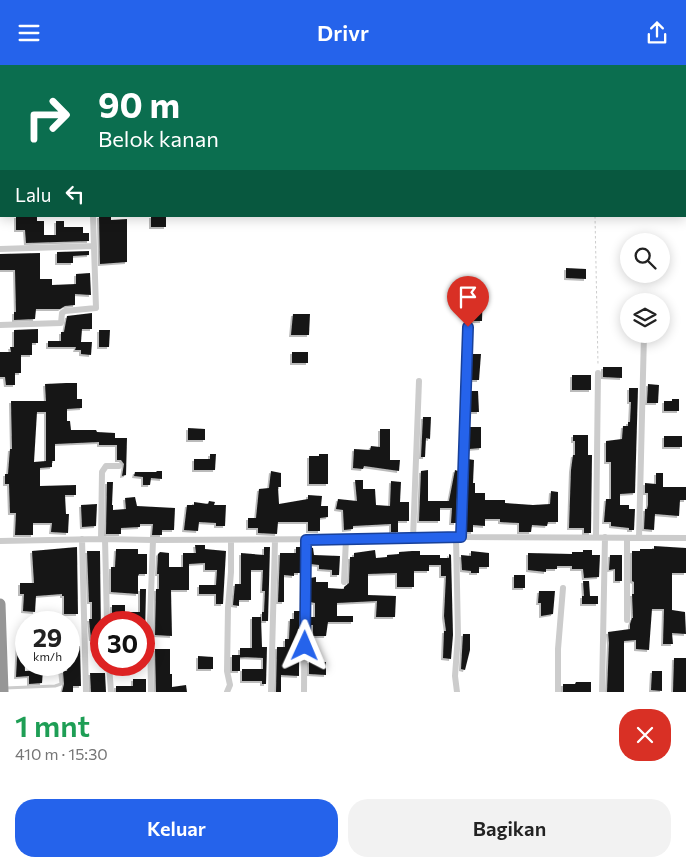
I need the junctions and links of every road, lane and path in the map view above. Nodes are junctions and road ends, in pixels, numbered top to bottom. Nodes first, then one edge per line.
1 (93, 217) edge
2 (595, 217) edge
3 (94, 246) junction
4 (0, 249) edge
5 (469, 289) dead end
6 (0, 325) edge
7 (644, 343) edge
8 (598, 373) joint
9 (419, 381) dead end
10 (119, 466) dead end
11 (412, 537) junction
12 (459, 537) junction
13 (596, 537) junction
14 (605, 537) junction
15 (627, 537) junction
16 (639, 538) junction
17 (686, 538) edge
18 (82, 539) junction
19 (103, 539) junction
20 (346, 539) junction
21 (231, 540) junction
22 (275, 540) junction
23 (306, 540) junction
24 (0, 541) edge
25 (153, 541) junction
26 (344, 582) dead end
27 (563, 588) dead end
28 (0, 603) edge
29 (106, 611) edge
30 (627, 620) dead end
31 (1, 640) edge
32 (60, 676) edge
33 (110, 676) edge
34 (3, 690) edge
35 (86, 692) edge
36 (111, 692) edge
37 (151, 692) edge
38 (227, 692) edge
39 (270, 692) edge
40 (304, 692) edge
41 (457, 692) edge
42 (558, 692) edge
43 (602, 692) edge

1 - 3 street
2 - 8 path
3 - 4 street
3 - 6 street
5 - 12 street
7 - 16 street
8 - 13 street
9 - 11 street
10 - 19 street
11 - 12 street
11 - 20 street
12 - 13 street
12 - 41 street
13 - 14 street
14 - 15 street
14 - 43 street
15 - 16 street
15 - 30 street
16 - 17 street
18 - 19 street
18 - 24 street
18 - 35 street
19 - 25 street
19 - 29 street
20 - 23 street
20 - 26 street
21 - 22 street
21 - 25 street
21 - 38 street
22 - 23 street
22 - 39 street
23 - 40 street
25 - 37 street
27 - 42 street
28 - 31 highway
31 - 34 highway
32 - 34 lane
33 - 36 street

